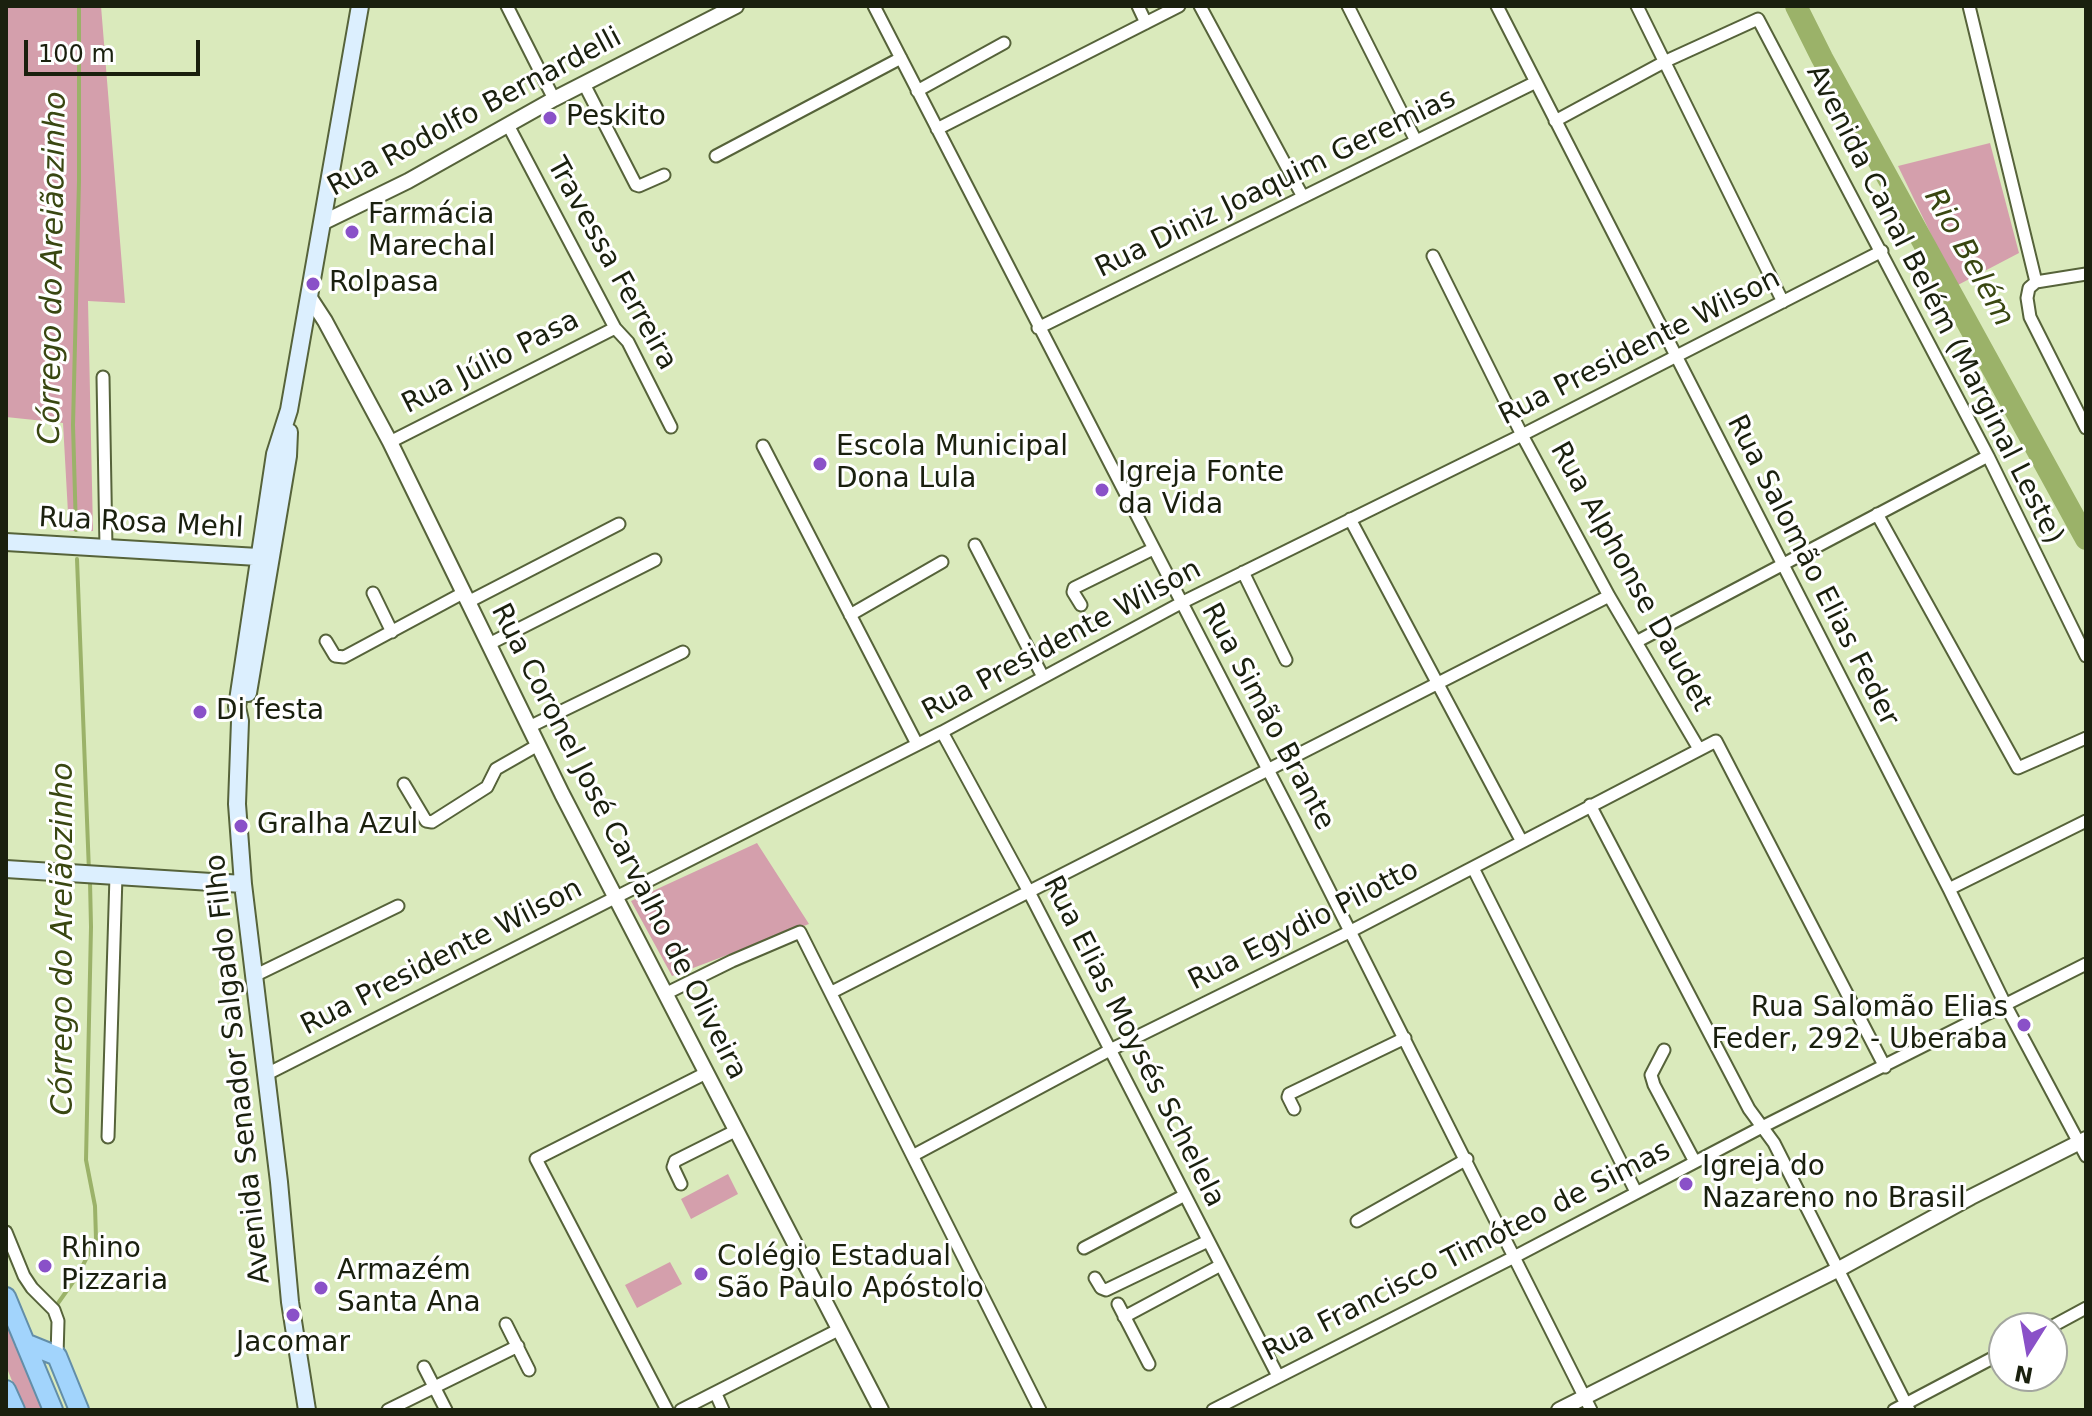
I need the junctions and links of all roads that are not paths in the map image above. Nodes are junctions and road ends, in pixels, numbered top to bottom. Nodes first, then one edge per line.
1 (360, 6) edge
2 (507, 6) edge
3 (736, 6) edge
4 (874, 6) edge
5 (1138, 6) edge
6 (1179, 6) edge
7 (1200, 6) edge
8 (1348, 6) edge
9 (1497, 6) edge
10 (1637, 6) edge
11 (1969, 6) edge
12 (1146, 23) junction
13 (1004, 43) dead end
14 (901, 58) junction
15 (1666, 61) junction
16 (1536, 82) junction
17 (584, 84) junction
18 (917, 91) junction
19 (554, 99) junction
20 (1555, 121) junction
21 (508, 125) junction
22 (937, 129) junction
23 (1416, 141) junction
24 (716, 156) dead end
25 (664, 175) dead end
26 (1303, 197) junction
27 (324, 222) junction
28 (1882, 251) junction
29 (1433, 256) dead end
30 (2086, 274) edge
31 (2036, 282) junction
32 (310, 298) junction
33 (1783, 302) junction
34 (615, 328) junction
35 (1038, 328) junction
36 (1675, 357) junction
37 (103, 377) dead end
38 (671, 427) dead end
39 (2086, 428) edge
40 (1522, 435) junction
41 (390, 442) junction
42 (763, 446) dead end
43 (1988, 456) junction
44 (1877, 514) junction
45 (1350, 519) junction
46 (619, 524) dead end
47 (6, 542) edge
48 (975, 545) dead end
49 (106, 548) junction
50 (1153, 549) junction
51 (655, 560) dead end
52 (264, 562) junction
53 (942, 562) dead end
54 (1781, 564) junction
55 (1243, 572) junction
56 (373, 593) dead end
57 (1609, 596) junction
58 (466, 597) junction
59 (1181, 603) junction
60 (1081, 605) dead end
61 (850, 615) junction
62 (392, 632) junction
63 (326, 641) dead end
64 (1638, 641) junction
65 (489, 644) junction
66 (683, 652) dead end
67 (2086, 656) edge
68 (1286, 660) dead end
69 (1043, 677) junction
70 (1437, 683) junction
71 (529, 727) junction
72 (942, 732) junction
73 (2086, 738) edge
74 (1716, 741) joint
75 (917, 744) junction
76 (538, 745) junction
77 (1699, 749) junction
78 (1268, 770) junction
79 (404, 784) dead end
80 (1590, 805) junction
81 (2086, 821) edge
82 (1521, 840) junction
83 (1473, 868) junction
84 (6, 869) edge
85 (116, 876) junction
86 (243, 884) junction
87 (1949, 889) junction
88 (1028, 890) junction
89 (616, 896) junction
90 (398, 906) dead end
91 (1351, 931) junction
92 (2086, 964) edge
93 (254, 976) junction
94 (832, 992) junction
95 (667, 993) junction
96 (2006, 1006) junction
97 (1405, 1038) junction
98 (1110, 1050) junction
99 (1664, 1050) dead end
100 (1885, 1067) junction
101 (706, 1073) junction
102 (265, 1075) junction
103 (1294, 1109) dead end
104 (1762, 1127) junction
105 (735, 1131) junction
106 (108, 1137) dead end
107 (2084, 1146) edge
108 (914, 1155) junction
109 (1467, 1159) junction
110 (1695, 1162) junction
111 (681, 1184) dead end
112 (1636, 1192) junction
113 (1185, 1195) junction
114 (1357, 1221) dead end
115 (6, 1232) edge
116 (1208, 1241) junction
117 (1084, 1248) dead end
118 (1516, 1256) junction
119 (1221, 1265) junction
120 (1839, 1269) junction
121 (1095, 1278) dead end
122 (6, 1297) edge
123 (1118, 1304) dead end
124 (2086, 1308) edge
125 (1124, 1317) junction
126 (2068, 1318) edge
127 (506, 1324) dead end
128 (838, 1330) junction
129 (25, 1343) junction
130 (518, 1346) junction
131 (57, 1356) junction
132 (1988, 1361) edge
133 (1149, 1364) dead end
134 (424, 1367) dead end
135 (529, 1370) dead end
136 (1278, 1376) junction
137 (434, 1388) junction
138 (716, 1394) junction
139 (1588, 1404) edge
140 (1908, 1407) edge
141 (53, 1410) edge
142 (79, 1410) edge
143 (307, 1410) edge
144 (388, 1410) edge
145 (446, 1410) edge
146 (667, 1410) edge
147 (681, 1410) edge
148 (723, 1410) edge
149 (881, 1410) edge
150 (1040, 1410) edge
151 (1213, 1410) edge
152 (1559, 1410) edge
153 (1894, 1410) edge

1 - 27 main road, Avenida Senador Salgado Filho
2 - 19 street
3 - 17 street, Rua Rodolfo Bernardelli
4 - 14 street, Rua Simão Brante
5 - 12 street
6 - 12 street
7 - 26 street
8 - 23 street
9 - 16 street, Rua Salomão Elias Feder
10 - 15 street
11 - 31 street
12 - 22 street
13 - 18 street
14 - 18 street, Rua Simão Brante
14 - 24 street
15 - 20 street
15 - 28 street, Avenida Canal Belém (Marginal Leste)
15 - 33 street
16 - 20 street, Rua Salomão Elias Feder
16 - 23 street, Rua Diniz Joaquim Geremias
17 - 19 street, Rua Rodolfo Bernardelli
17 - 25 street
18 - 22 street, Rua Simão Brante
19 - 21 street, Rua Rodolfo Bernardelli
20 - 36 street, Rua Salomão Elias Feder
21 - 27 street, Rua Rodolfo Bernardelli
21 - 34 street, Travessa Ferreira
22 - 35 street, Rua Simão Brante
23 - 26 street, Rua Diniz Joaquim Geremias
26 - 35 street, Rua Diniz Joaquim Geremias
27 - 32 main road, Avenida Senador Salgado Filho
28 - 33 street, Rua Presidente Wilson
28 - 43 street, Avenida Canal Belém (Marginal Leste)
29 - 40 street, Rua Alphonse Daudet
30 - 31 street
31 - 39 street
32 - 41 street, Rua Coronel José Carvalho de Oliveira
32 - 52 main road, Avenida Senador Salgado Filho
33 - 36 street, Rua Presidente Wilson
34 - 38 street, Travessa Ferreira
34 - 41 street, Rua Júlio Pasa
35 - 50 street, Rua Simão Brante
36 - 40 street, Rua Presidente Wilson
36 - 54 street, Rua Salomão Elias Feder
37 - 49 street
40 - 45 street, Rua Presidente Wilson
40 - 57 street, Rua Alphonse Daudet
41 - 58 street, Rua Coronel José Carvalho de Oliveira
42 - 61 street
43 - 44 street
43 - 67 street, Avenida Canal Belém (Marginal Leste)
44 - 54 street
44 - 73 street
45 - 55 street, Rua Presidente Wilson
45 - 70 street
46 - 58 street
47 - 49 main road, Rua Rosa Mehl
48 - 69 street
49 - 52 main road, Rua Rosa Mehl
50 - 59 street, Rua Simão Brante
50 - 60 street
51 - 65 street
52 - 86 main road, Avenida Senador Salgado Filho
53 - 61 street
54 - 64 street
54 - 87 street, Rua Salomão Elias Feder
55 - 59 street, Rua Presidente Wilson
55 - 68 street
56 - 62 street
57 - 64 street, Rua Alphonse Daudet
57 - 70 street
58 - 62 street
58 - 65 street, Rua Coronel José Carvalho de Oliveira
59 - 69 street, Rua Presidente Wilson
59 - 78 street, Rua Simão Brante
61 - 75 street
62 - 63 street
64 - 77 street, Rua Alphonse Daudet
65 - 71 street, Rua Coronel José Carvalho de Oliveira
66 - 71 street
69 - 72 street, Rua Presidente Wilson
70 - 78 street
70 - 82 street
71 - 76 street, Rua Coronel José Carvalho de Oliveira
72 - 75 street, Rua Presidente Wilson
72 - 88 street, Rua Elias Moysés Schelela
74 - 77 street, Rua Egydio Pilotto
74 - 100 street, Rua Alphonse Daudet
75 - 89 street, Rua Presidente Wilson
76 - 79 street
76 - 89 street, Rua Coronel José Carvalho de Oliveira
77 - 80 street, Rua Egydio Pilotto
78 - 88 street
78 - 91 street, Rua Simão Brante
80 - 82 street, Rua Egydio Pilotto
80 - 104 street
81 - 87 street
82 - 83 street, Rua Egydio Pilotto
83 - 91 street, Rua Egydio Pilotto
83 - 112 street
84 - 85 main road
85 - 86 main road
85 - 106 street
86 - 93 main road, Avenida Senador Salgado Filho
87 - 96 street, Rua Salomão Elias Feder
88 - 94 street
88 - 98 street, Rua Elias Moysés Schelela
89 - 95 street, Rua Coronel José Carvalho de Oliveira
89 - 102 street, Rua Presidente Wilson
90 - 93 street
91 - 97 street, Rua Simão Brante
91 - 98 street, Rua Egydio Pilotto
92 - 96 street, Rua Francisco Timóteo de Simas
93 - 102 main road, Avenida Senador Salgado Filho
94 - 95 street
94 - 108 street
95 - 101 street, Rua Coronel José Carvalho de Oliveira
96 - 100 street, Rua Francisco Timóteo de Simas
96 - 107 street, Rua Salomão Elias Feder
97 - 103 street
97 - 109 street, Rua Simão Brante
98 - 108 street, Rua Egydio Pilotto
98 - 113 street, Rua Elias Moysés Schelela
99 - 110 street
100 - 104 street, Rua Francisco Timóteo de Simas
101 - 105 street, Rua Coronel José Carvalho de Oliveira
101 - 146 street
102 - 143 main road, Avenida Senador Salgado Filho
104 - 110 street, Rua Francisco Timóteo de Simas
104 - 120 street
105 - 111 street
105 - 128 street, Rua Coronel José Carvalho de Oliveira
107 - 120 street
108 - 150 street
109 - 114 street
109 - 118 street, Rua Simão Brante
110 - 112 street, Rua Francisco Timóteo de Simas
112 - 118 street, Rua Francisco Timóteo de Simas
113 - 116 street, Rua Elias Moysés Schelela
113 - 117 street
115 - 131 street
116 - 119 street, Rua Elias Moysés Schelela
116 - 121 street
118 - 136 street, Rua Francisco Timóteo de Simas
118 - 139 street, Rua Simão Brante
119 - 125 street
119 - 136 street, Rua Elias Moysés Schelela
120 - 139 street
120 - 140 street
122 - 129 highway
123 - 125 street
124 - 126 street
125 - 133 street
127 - 130 street
128 - 138 street
128 - 149 street, Rua Coronel José Carvalho de Oliveira
129 - 131 highway
129 - 141 highway
130 - 135 street
130 - 137 street
131 - 142 highway
132 - 140 street
134 - 137 street
136 - 151 street, Rua Francisco Timóteo de Simas
137 - 144 street
137 - 145 street
138 - 147 street
138 - 148 street
139 - 152 street
140 - 153 street

